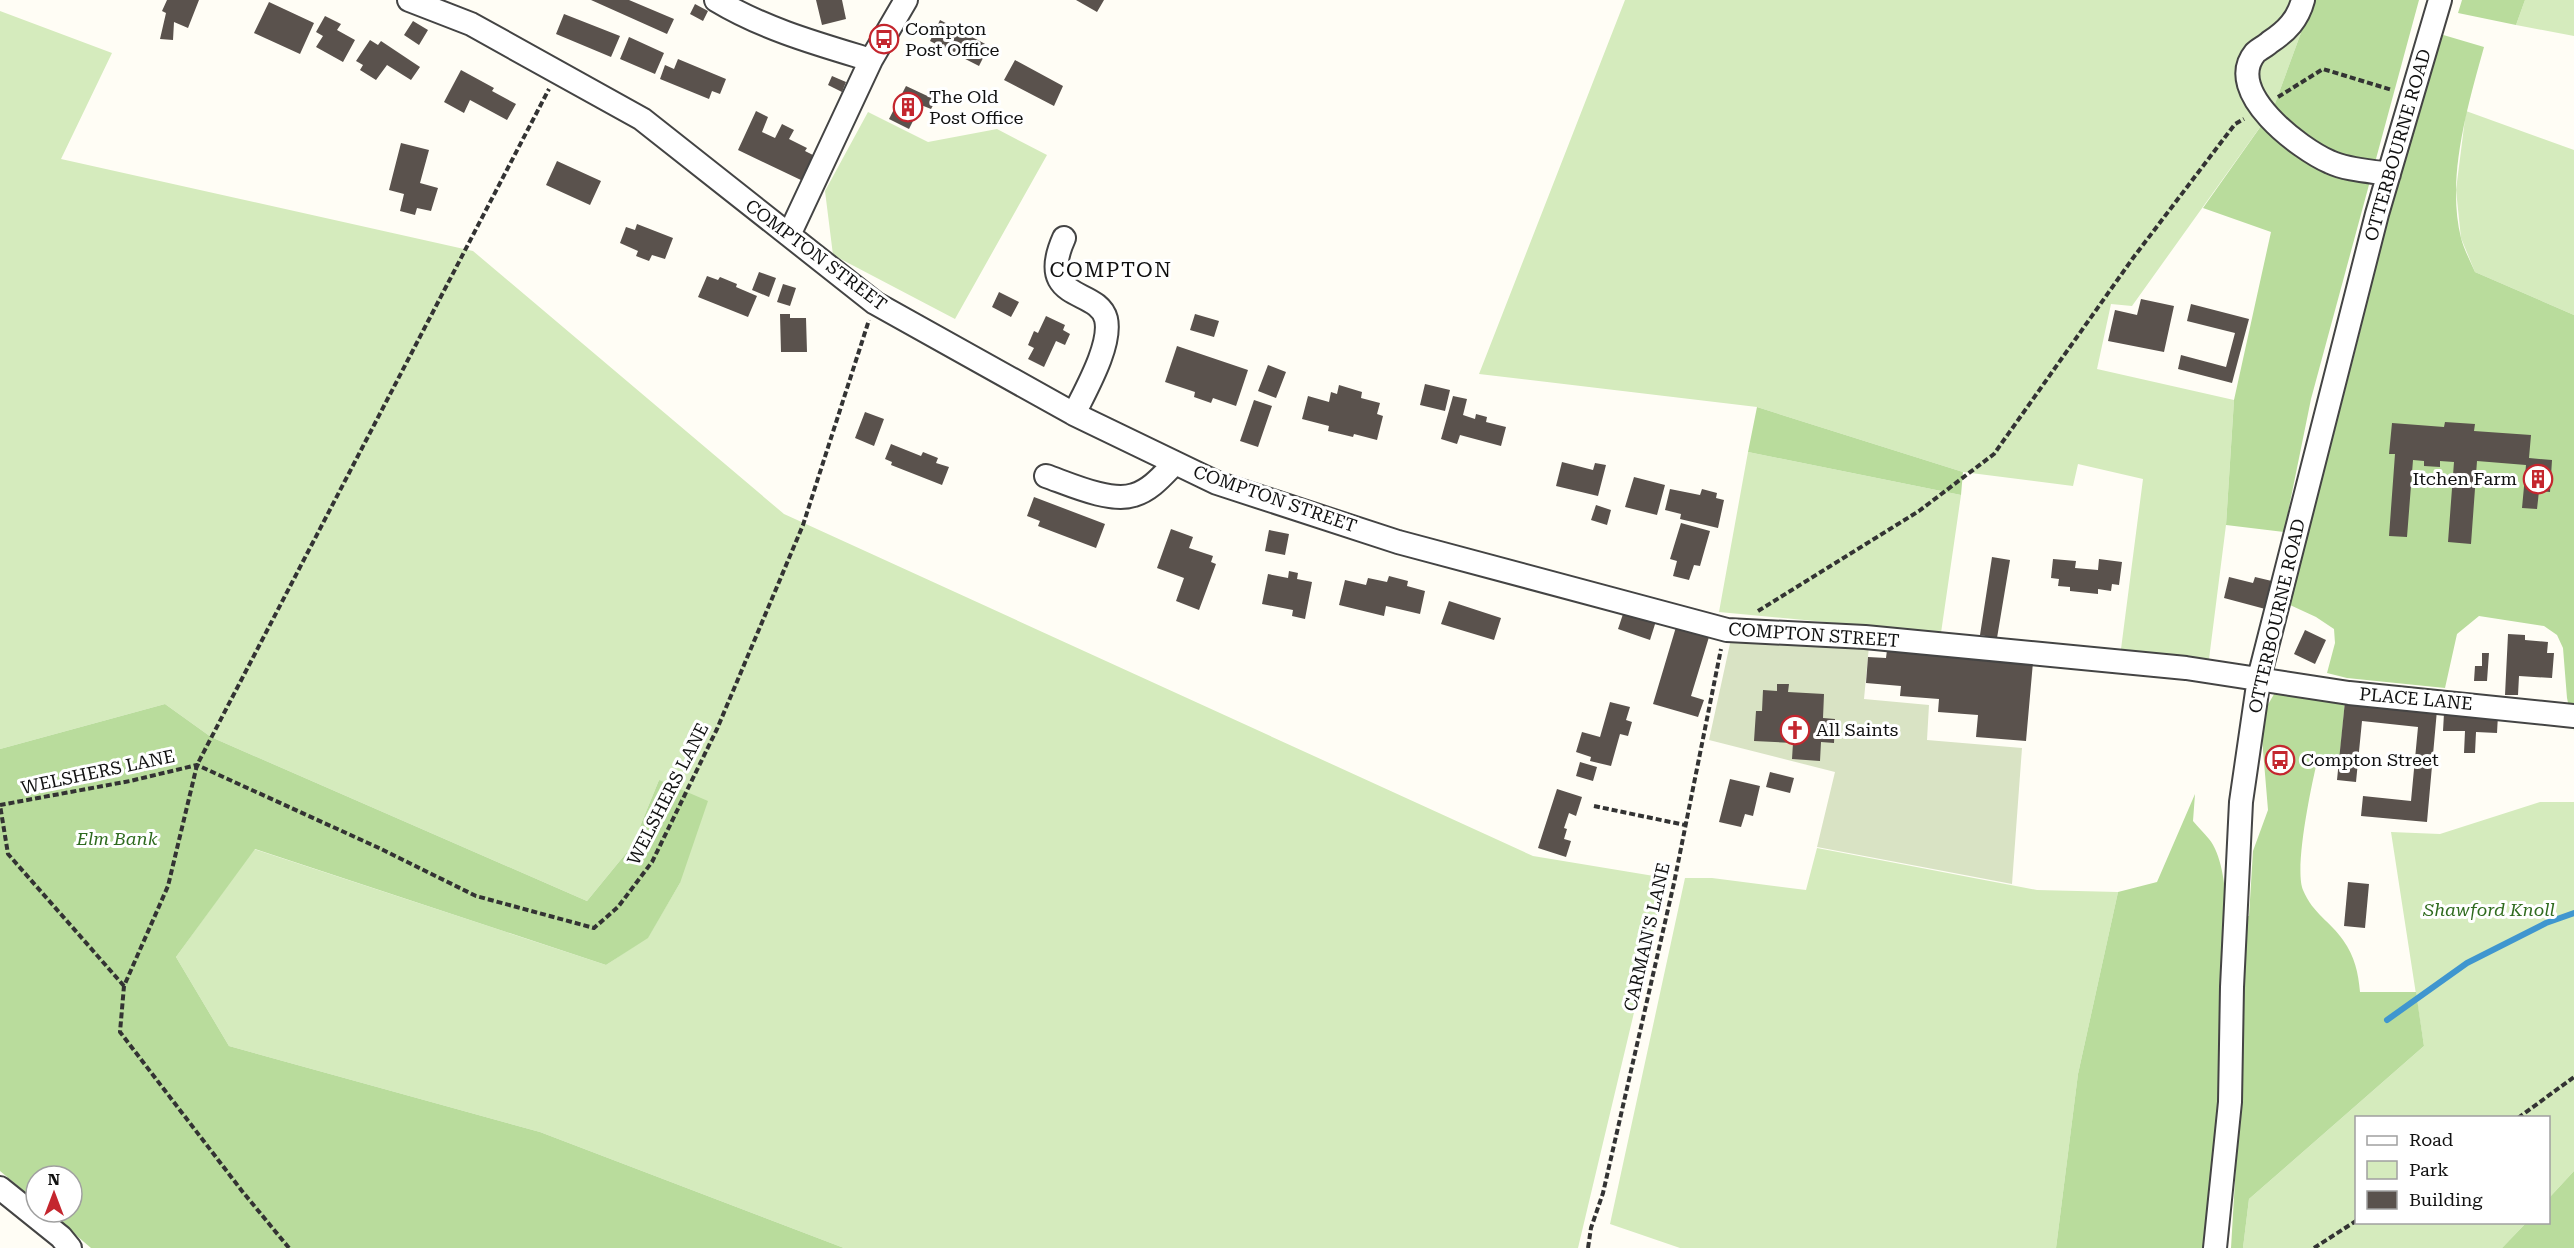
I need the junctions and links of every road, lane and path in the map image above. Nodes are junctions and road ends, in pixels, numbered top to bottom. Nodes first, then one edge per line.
1 (409, 0) edge
2 (716, 0) edge
3 (906, 0) edge
4 (2303, 0) edge
5 (2440, 0) edge
6 (871, 60) junction
7 (558, 72) junction
8 (2412, 95) junction
9 (2261, 108) junction
10 (2389, 174) junction
11 (789, 235) junction
12 (1064, 238) dead end
13 (875, 303) junction
14 (1074, 414) junction
15 (1175, 463) junction
16 (1046, 476) dead end
17 (1757, 612) dead end
18 (1727, 630) junction
19 (2259, 678) junction
20 (2574, 716) edge
21 (197, 765) junction
22 (0, 805) edge
23 (1594, 806) dead end
24 (1685, 825) junction
25 (124, 986) junction
26 (2574, 1077) edge
27 (2521, 1116) edge
28 (0, 1188) edge
29 (2355, 1222) edge
30 (70, 1248) edge
31 (289, 1248) edge
32 (1588, 1248) edge
33 (2215, 1248) edge
34 (2314, 1248) edge

1 - 7 street, COMPTON STREET
2 - 6 street
3 - 6 street
4 - 9 street
5 - 8 street, OTTERBOURNE ROAD
6 - 11 street
7 - 11 street, COMPTON STREET
7 - 21 path
8 - 9 path
8 - 10 street, OTTERBOURNE ROAD
9 - 10 street
9 - 17 path
10 - 19 street, OTTERBOURNE ROAD
11 - 13 street, COMPTON STREET
12 - 14 street
13 - 14 street, COMPTON STREET
13 - 21 path, WELSHERS LANE
14 - 15 street, COMPTON STREET
15 - 16 street
15 - 18 street, COMPTON STREET
18 - 19 street, COMPTON STREET
18 - 24 path, CARMAN'S LANE
19 - 20 street, PLACE LANE
19 - 33 street, OTTERBOURNE ROAD
21 - 22 path, WELSHERS LANE
21 - 25 path
22 - 25 path
23 - 24 path
24 - 32 path, CARMAN'S LANE
25 - 31 path
26 - 27 path
28 - 30 street
29 - 34 path

